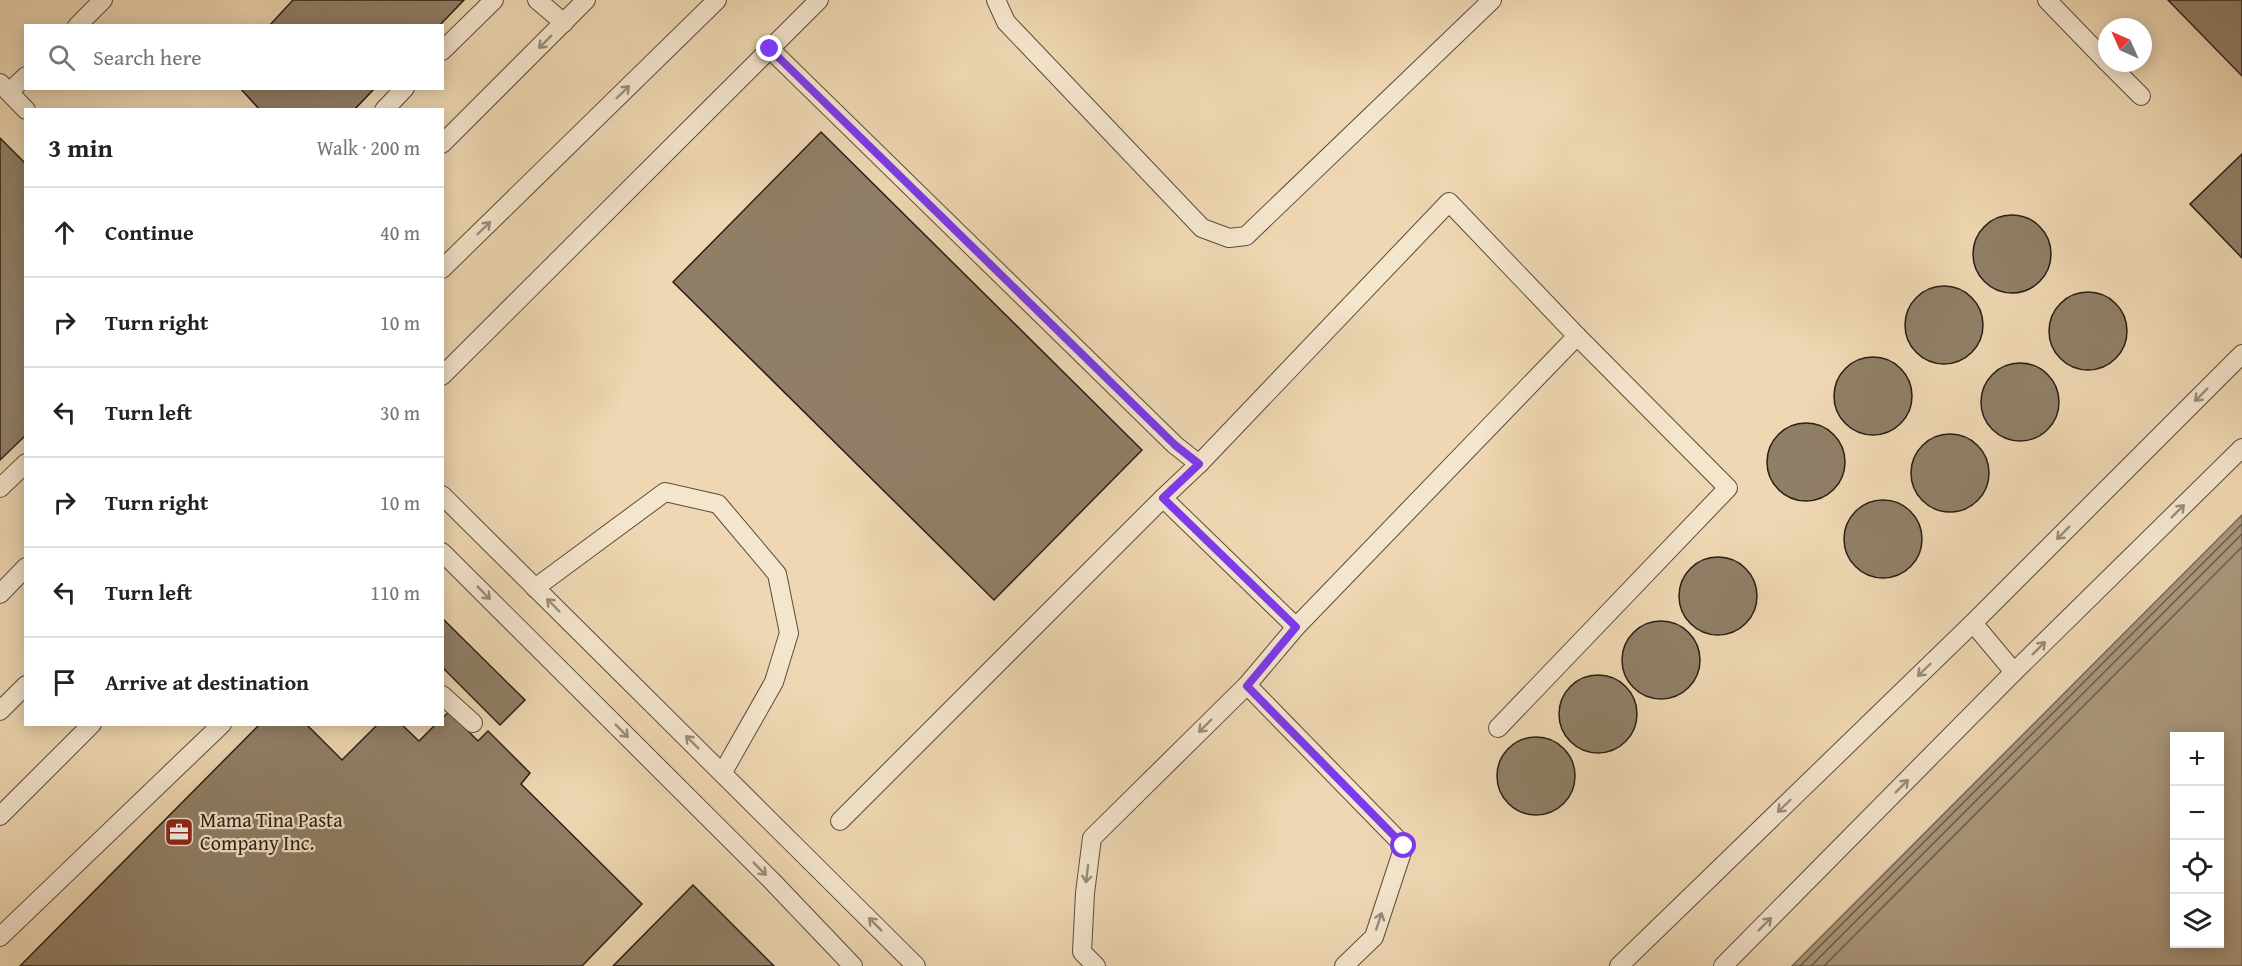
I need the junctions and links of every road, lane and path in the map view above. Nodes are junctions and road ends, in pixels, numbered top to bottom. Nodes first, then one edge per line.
1 (103, 0) edge
2 (494, 0) edge
3 (537, 0) edge
4 (586, 0) edge
5 (717, 0) edge
6 (819, 0) edge
7 (996, 0) edge
8 (1492, 0) edge
9 (2047, 0) edge
10 (564, 23) junction
11 (79, 24) edge
12 (444, 49) edge
13 (770, 49) junction
14 (2098, 52) edge
15 (2118, 72) edge
16 (24, 77) edge
17 (5, 88) edge
18 (403, 90) edge
19 (2141, 96) dead end
20 (24, 108) edge
21 (386, 108) edge
22 (444, 142) edge
23 (444, 267) edge
24 (1577, 336) junction
25 (2242, 354) edge
26 (444, 374) edge
27 (2242, 448) edge
28 (1199, 464) junction
29 (24, 465) edge
30 (0, 488) edge
31 (1163, 498) junction
32 (445, 502) edge
33 (444, 554) edge
34 (24, 569) edge
35 (535, 588) junction
36 (0, 594) edge
37 (1973, 623) junction
38 (1296, 627) junction
39 (2014, 672) junction
40 (1247, 686) junction
41 (24, 687) edge
42 (444, 696) edge
43 (0, 711) edge
44 (473, 723) dead end
45 (90, 726) edge
46 (220, 726) edge
47 (1498, 728) dead end
48 (723, 772) junction
49 (0, 816) edge
50 (840, 821) dead end
51 (0, 937) edge
52 (853, 966) edge
53 (916, 966) edge
54 (1096, 966) edge
55 (1344, 966) edge
56 (1619, 966) edge
57 (1723, 966) edge

1 - 11 lane
2 - 12 lane
3 - 10 lane
4 - 10 lane
23 -> 5 lane
6 - 13 lane
7 - 8 lane
9 - 14 lane
10 -> 22 lane
13 - 26 lane
13 - 28 lane
15 - 19 lane
16 - 17 lane
17 - 20 lane
18 - 21 lane
24 - 28 lane
24 - 38 lane
24 - 47 lane
25 -> 37 lane
39 -> 27 lane
28 - 31 lane
29 - 30 lane
31 - 38 lane
31 - 50 lane
32 - 35 lane
33 -> 52 lane
34 - 36 lane
48 -> 35 lane
35 - 48 lane
37 - 39 lane
37 -> 56 lane
38 - 40 lane
57 -> 39 lane
40 -> 54 lane
55 -> 40 lane
41 - 43 lane
42 - 44 lane
45 - 49 lane
46 - 51 lane
53 -> 48 lane

